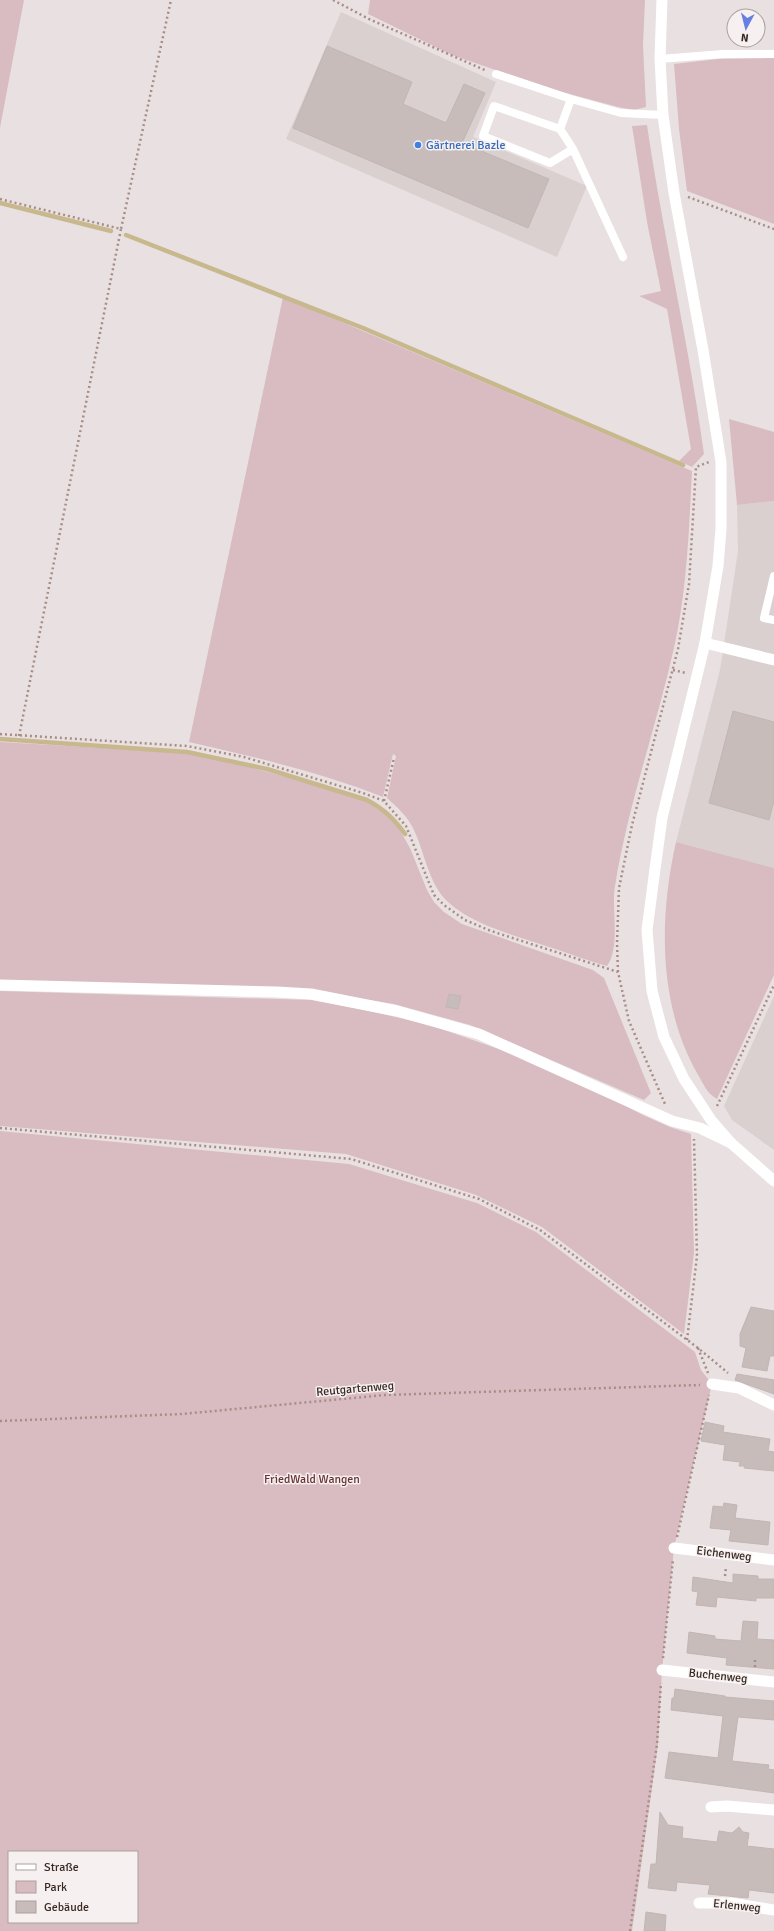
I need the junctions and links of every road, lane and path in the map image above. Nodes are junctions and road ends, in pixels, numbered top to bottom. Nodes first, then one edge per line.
1 (171, 0) edge
2 (333, 0) edge
3 (662, 0) edge
4 (774, 54) edge
5 (660, 59) junction
6 (496, 74) joint
7 (571, 99) junction
8 (663, 115) junction
9 (560, 129) junction
10 (573, 149) junction
11 (674, 193) junction
12 (0, 199) edge
13 (121, 229) junction
14 (774, 229) edge
15 (623, 257) dead end
16 (721, 462) junction
17 (774, 576) edge
18 (774, 620) edge
19 (705, 643) junction
20 (774, 660) edge
21 (673, 670) junction
22 (681, 672) dead end
23 (0, 734) edge
24 (19, 736) junction
25 (394, 758) dead end
26 (384, 801) junction
27 (618, 972) junction
28 (0, 985) edge
29 (774, 985) edge
30 (711, 1120) junction
31 (672, 1121) junction
32 (693, 1126) junction
33 (0, 1128) edge
34 (731, 1143) junction
35 (774, 1180) edge
36 (687, 1340) junction
37 (698, 1348) junction
38 (712, 1384) junction
39 (739, 1388) junction
40 (774, 1405) edge
41 (0, 1421) edge
42 (674, 1548) dead end
43 (774, 1560) edge
44 (662, 1670) dead end
45 (774, 1682) edge
46 (660, 1693) dead end
47 (711, 1807) dead end
48 (774, 1810) edge
49 (699, 1903) dead end
50 (774, 1910) edge
51 (630, 1931) edge

1 - 13 path
2 - 6 path
3 - 5 street
4 - 5 lane
5 - 8 street
6 - 7 lane
7 - 8 lane
7 - 9 lane
8 - 11 street
9 - 10 lane
9 - 10 lane
10 - 15 lane
11 - 14 path
11 - 16 street
12 - 13 path
13 - 24 path
16 - 19 street
16 - 21 path
17 - 18 lane
19 - 20 street
19 - 30 street
21 - 22 path
21 - 27 path
23 - 24 path
24 - 26 path
25 - 26 path
26 - 27 path
27 - 31 path
28 - 31 street
29 - 30 path
30 - 34 street
31 - 32 street
32 - 34 street
32 - 36 path
33 - 36 path
34 - 35 street
36 - 37 path
37 - 38 path
37 - 39 path
38 - 39 street
38 - 41 path, Reutgartenweg
39 - 40 street
42 - 43 street, Eichenweg
44 - 45 street, Buchenweg
46 - 51 path
47 - 48 street
49 - 50 street, Erlenweg

